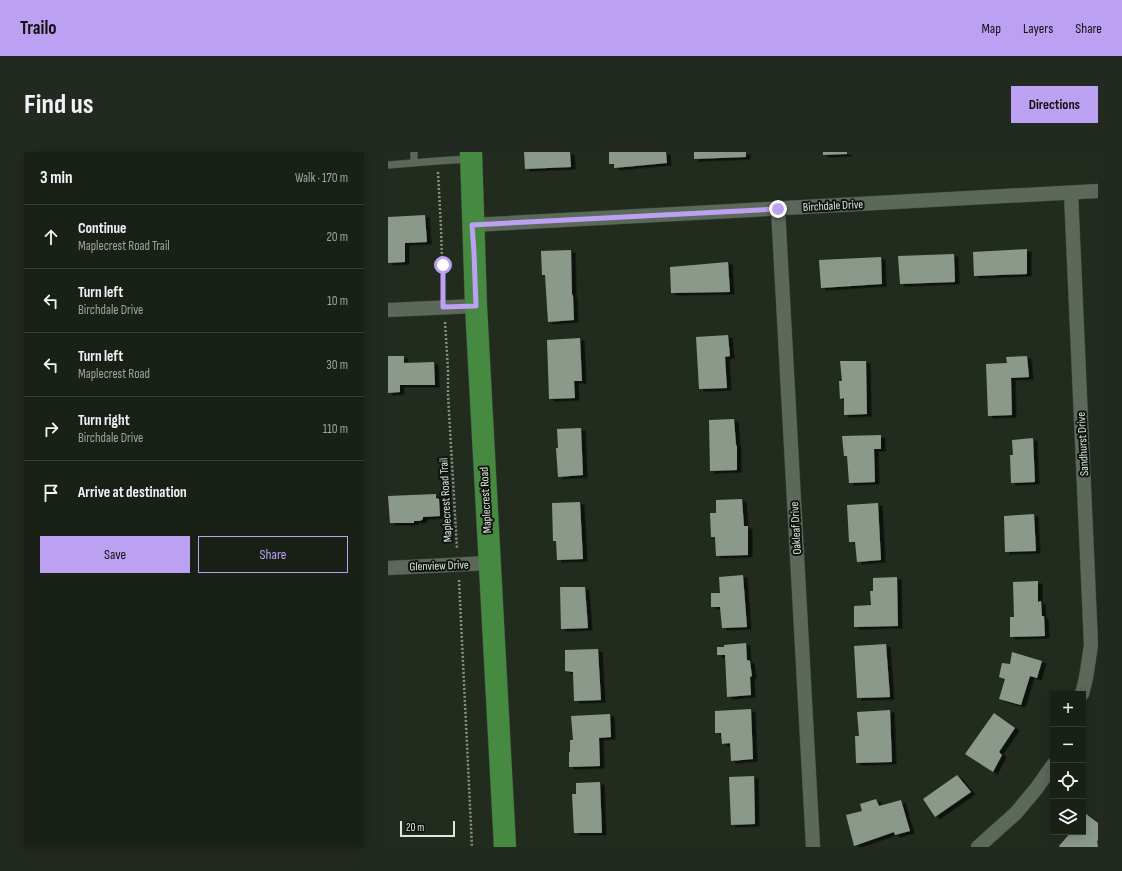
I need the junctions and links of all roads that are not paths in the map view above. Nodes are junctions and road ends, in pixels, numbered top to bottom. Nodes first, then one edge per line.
1 (414, 152) edge
2 (471, 156) edge
3 (414, 163) junction
4 (388, 165) edge
5 (1098, 191) edge
6 (1071, 193) junction
7 (778, 209) junction
8 (472, 225) junction
9 (476, 306) junction
10 (388, 310) edge
11 (490, 564) junction
12 (388, 568) edge
13 (1083, 691) edge
14 (1050, 770) edge
15 (505, 847) edge
16 (813, 847) edge
17 (978, 847) edge

1 - 3 lane
2 - 3 lane
2 - 8 main road, Maplecrest Road
3 - 4 lane
5 - 6 street, Birchdale Drive
6 - 7 street, Birchdale Drive
6 - 13 street, Sandhurst Drive
7 - 8 street, Birchdale Drive
7 - 16 street, Oakleaf Drive
8 - 9 main road, Maplecrest Road
9 - 10 street
9 - 11 main road, Maplecrest Road
11 - 12 street, Glenview Drive
11 - 15 main road, Maplecrest Road
14 - 17 street

